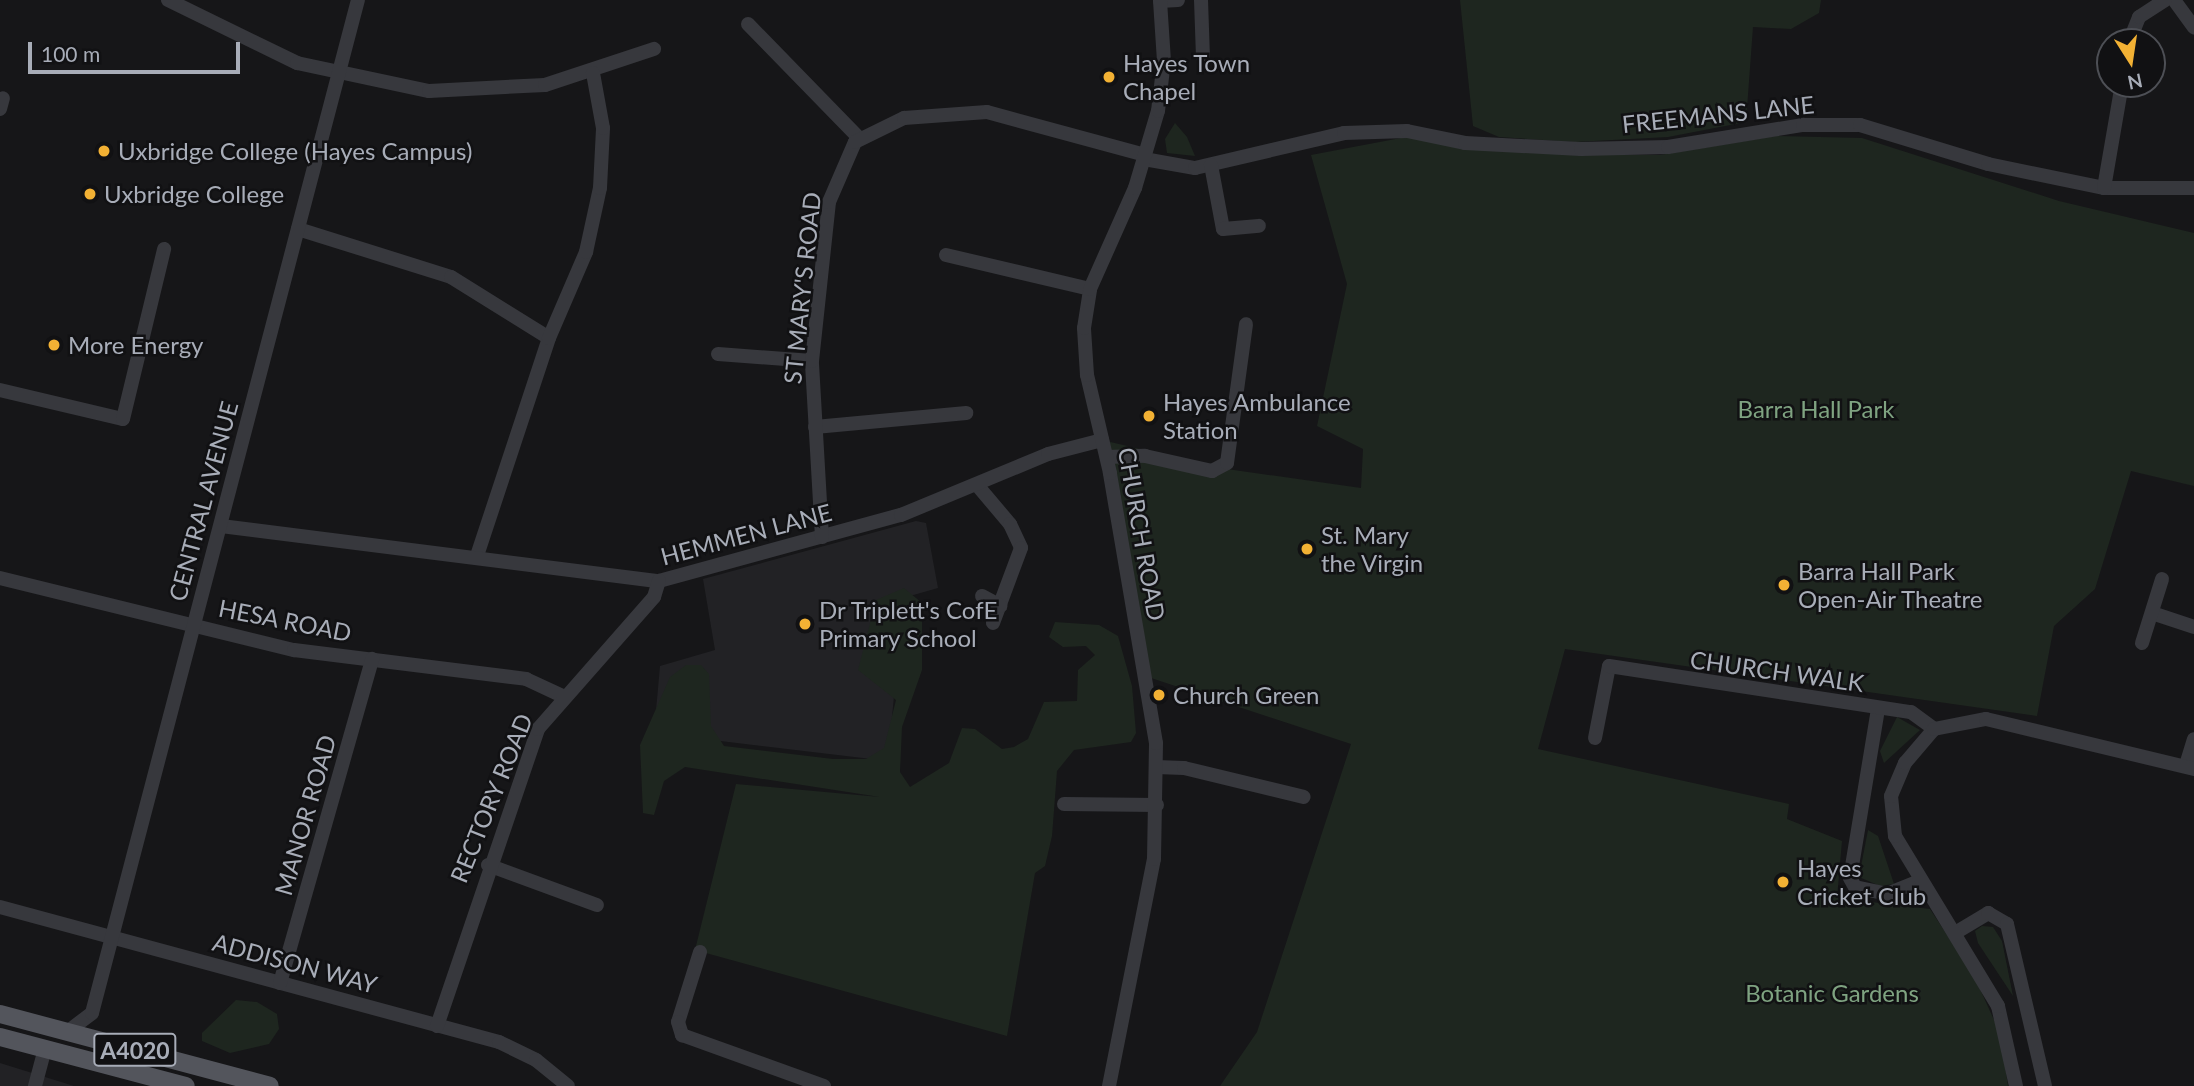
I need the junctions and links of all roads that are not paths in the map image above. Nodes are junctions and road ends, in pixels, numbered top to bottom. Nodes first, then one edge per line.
1 (168, 0) edge
2 (358, 0) edge
3 (1178, 0) edge
4 (1201, 0) edge
5 (2165, 0) edge
6 (2174, 0) edge
7 (1160, 1) edge
8 (748, 24) dead end
9 (2135, 28) edge
10 (2194, 28) edge
11 (654, 49) dead end
12 (1203, 57) dead end
13 (593, 73) junction
14 (339, 74) junction
15 (2120, 98) edge
16 (859, 138) junction
17 (1145, 157) junction
18 (1211, 165) junction
19 (2194, 175) edge
20 (2168, 186) junction
21 (2194, 187) edge
22 (2104, 188) junction
23 (1259, 226) dead end
24 (298, 229) junction
25 (164, 249) dead end
26 (946, 255) dead end
27 (1090, 289) junction
28 (1246, 324) dead end
29 (549, 338) junction
30 (718, 354) dead end
31 (812, 360) junction
32 (0, 390) edge
33 (966, 414) dead end
34 (815, 427) junction
35 (1102, 440) junction
36 (1107, 457) junction
37 (978, 485) junction
38 (221, 526) junction
39 (822, 537) junction
40 (477, 556) junction
41 (0, 578) edge
42 (2162, 579) dead end
43 (659, 581) junction
44 (982, 597) dead end
45 (1001, 606) junction
46 (2152, 613) junction
47 (993, 623) dead end
48 (194, 624) junction
49 (2194, 627) edge
50 (2143, 643) dead end
51 (372, 659) junction
52 (562, 696) junction
53 (1878, 709) junction
54 (1934, 729) junction
55 (1595, 738) dead end
56 (2194, 739) edge
57 (1156, 767) junction
58 (2190, 767) edge
59 (1304, 797) dead end
60 (1064, 804) dead end
61 (1157, 805) junction
62 (488, 865) junction
63 (1920, 881) junction
64 (597, 905) dead end
65 (0, 907) edge
66 (1955, 933) junction
67 (111, 938) junction
68 (700, 952) dead end
69 (280, 983) junction
70 (92, 1013) junction
71 (0, 1014) edge
72 (437, 1026) junction
73 (67, 1031) junction
74 (0, 1037) edge
75 (104, 1042) junction
76 (45, 1049) junction
77 (145, 1081) edge
78 (35, 1086) edge
79 (186, 1086) edge
80 (270, 1086) edge
81 (568, 1086) edge
82 (824, 1086) edge
83 (1110, 1086) edge
84 (2016, 1086) edge
85 (2045, 1086) edge

1 - 14 street
2 - 14 street, CENTRAL AVENUE
3 - 7 street
4 - 12 street
5 - 9 street
6 - 10 street
7 - 17 street, CHURCH ROAD
8 - 16 street
11 - 13 street
13 - 14 street
13 - 29 street
14 - 24 street, CENTRAL AVENUE
15 - 22 street
16 - 17 street
16 - 31 street, ST MARY'S ROAD
17 - 18 street, FREEMANS LANE
17 - 27 street, CHURCH ROAD
18 - 22 street, FREEMANS LANE
18 - 23 street
19 - 20 street, FREEMANS LANE
20 - 21 street, FREEMANS LANE
20 - 22 street, FREEMANS LANE
24 - 29 street
24 - 38 street, CENTRAL AVENUE
25 - 32 street
26 - 27 street
27 - 35 street, CHURCH ROAD
28 - 36 street
29 - 40 street
30 - 31 street
31 - 34 street, ST MARY'S ROAD
33 - 34 street
34 - 39 street, ST MARY'S ROAD
35 - 36 street, CHURCH ROAD
35 - 37 street, HEMMEN LANE
36 - 57 street, CHURCH ROAD
37 - 39 street, HEMMEN LANE
37 - 45 street
38 - 40 street, HEMMEN LANE
38 - 48 street, CENTRAL AVENUE
39 - 43 street, HEMMEN LANE
40 - 43 street, HEMMEN LANE
41 - 48 street, HESA ROAD
42 - 46 street
43 - 52 street, RECTORY ROAD
44 - 45 street
45 - 47 street
46 - 49 street
46 - 50 street
48 - 51 street, HESA ROAD
48 - 67 street, CENTRAL AVENUE
51 - 52 street, HESA ROAD
51 - 69 street, MANOR ROAD
52 - 62 street, RECTORY ROAD
53 - 54 street, CHURCH WALK
53 - 55 street, CHURCH WALK
53 - 63 street
54 - 58 street
54 - 63 street
56 - 58 street
57 - 59 street
57 - 61 street, CHURCH ROAD
60 - 61 street
61 - 83 street, CHURCH ROAD
62 - 64 street
62 - 72 street, RECTORY ROAD
63 - 66 street
65 - 67 street, ADDISON WAY
66 - 84 street
66 - 85 street
67 - 69 street, ADDISON WAY
67 - 70 street, CENTRAL AVENUE
68 - 82 street
69 - 72 street, ADDISON WAY
70 - 73 street
70 - 75 street
71 - 73 main road, A4020
72 - 81 street, ADDISON WAY
73 - 75 main road, A4020
74 - 76 main road, A4020
75 - 80 main road, A4020
76 - 77 main road, A4020
76 - 78 street
77 - 79 main road, A4020

